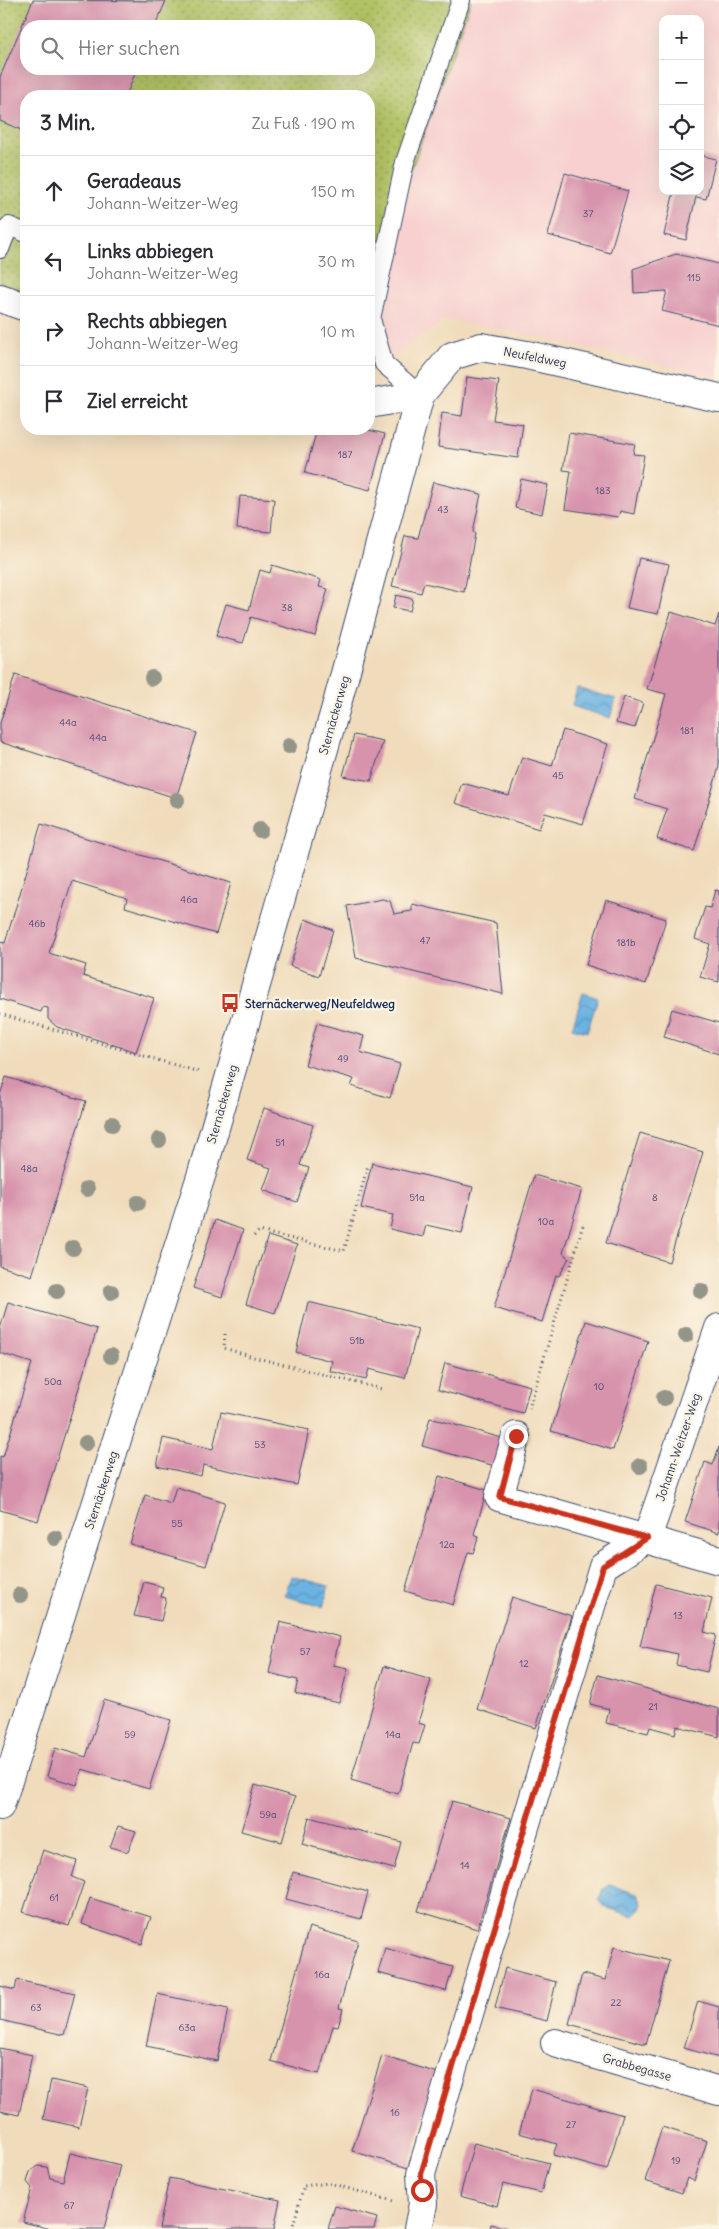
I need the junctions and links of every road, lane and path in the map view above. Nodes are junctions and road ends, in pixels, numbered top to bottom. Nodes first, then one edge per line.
1 (462, 0) edge
2 (20, 231) edge
3 (0, 249) edge
4 (0, 298) edge
5 (375, 301) edge
6 (20, 305) edge
7 (375, 334) edge
8 (420, 395) junction
9 (719, 398) edge
10 (375, 403) edge
11 (0, 1014) edge
12 (229, 1080) junction
13 (368, 1165) dead end
14 (583, 1225) dead end
15 (254, 1236) dead end
16 (719, 1328) edge
17 (225, 1334) dead end
18 (382, 1389) dead end
19 (516, 1436) joint
20 (647, 1538) junction
21 (719, 1560) edge
22 (0, 1806) edge
23 (555, 2043) dead end
24 (719, 2091) edge
25 (398, 2202) dead end
26 (292, 2229) edge
27 (418, 2229) edge

1 - 5 lane
2 - 3 lane
4 - 6 street
7 - 8 lane
8 - 9 street, Neufeldweg
8 - 10 street
8 - 12 street, Sternäckerweg
11 - 12 path
12 - 22 street, Sternäckerweg
13 - 15 path
14 - 19 path
16 - 20 street, Johann-Weitzer-Weg
17 - 18 path
19 - 20 street
20 - 21 street
20 - 27 street
23 - 24 street, Grabbegasse
25 - 26 path

